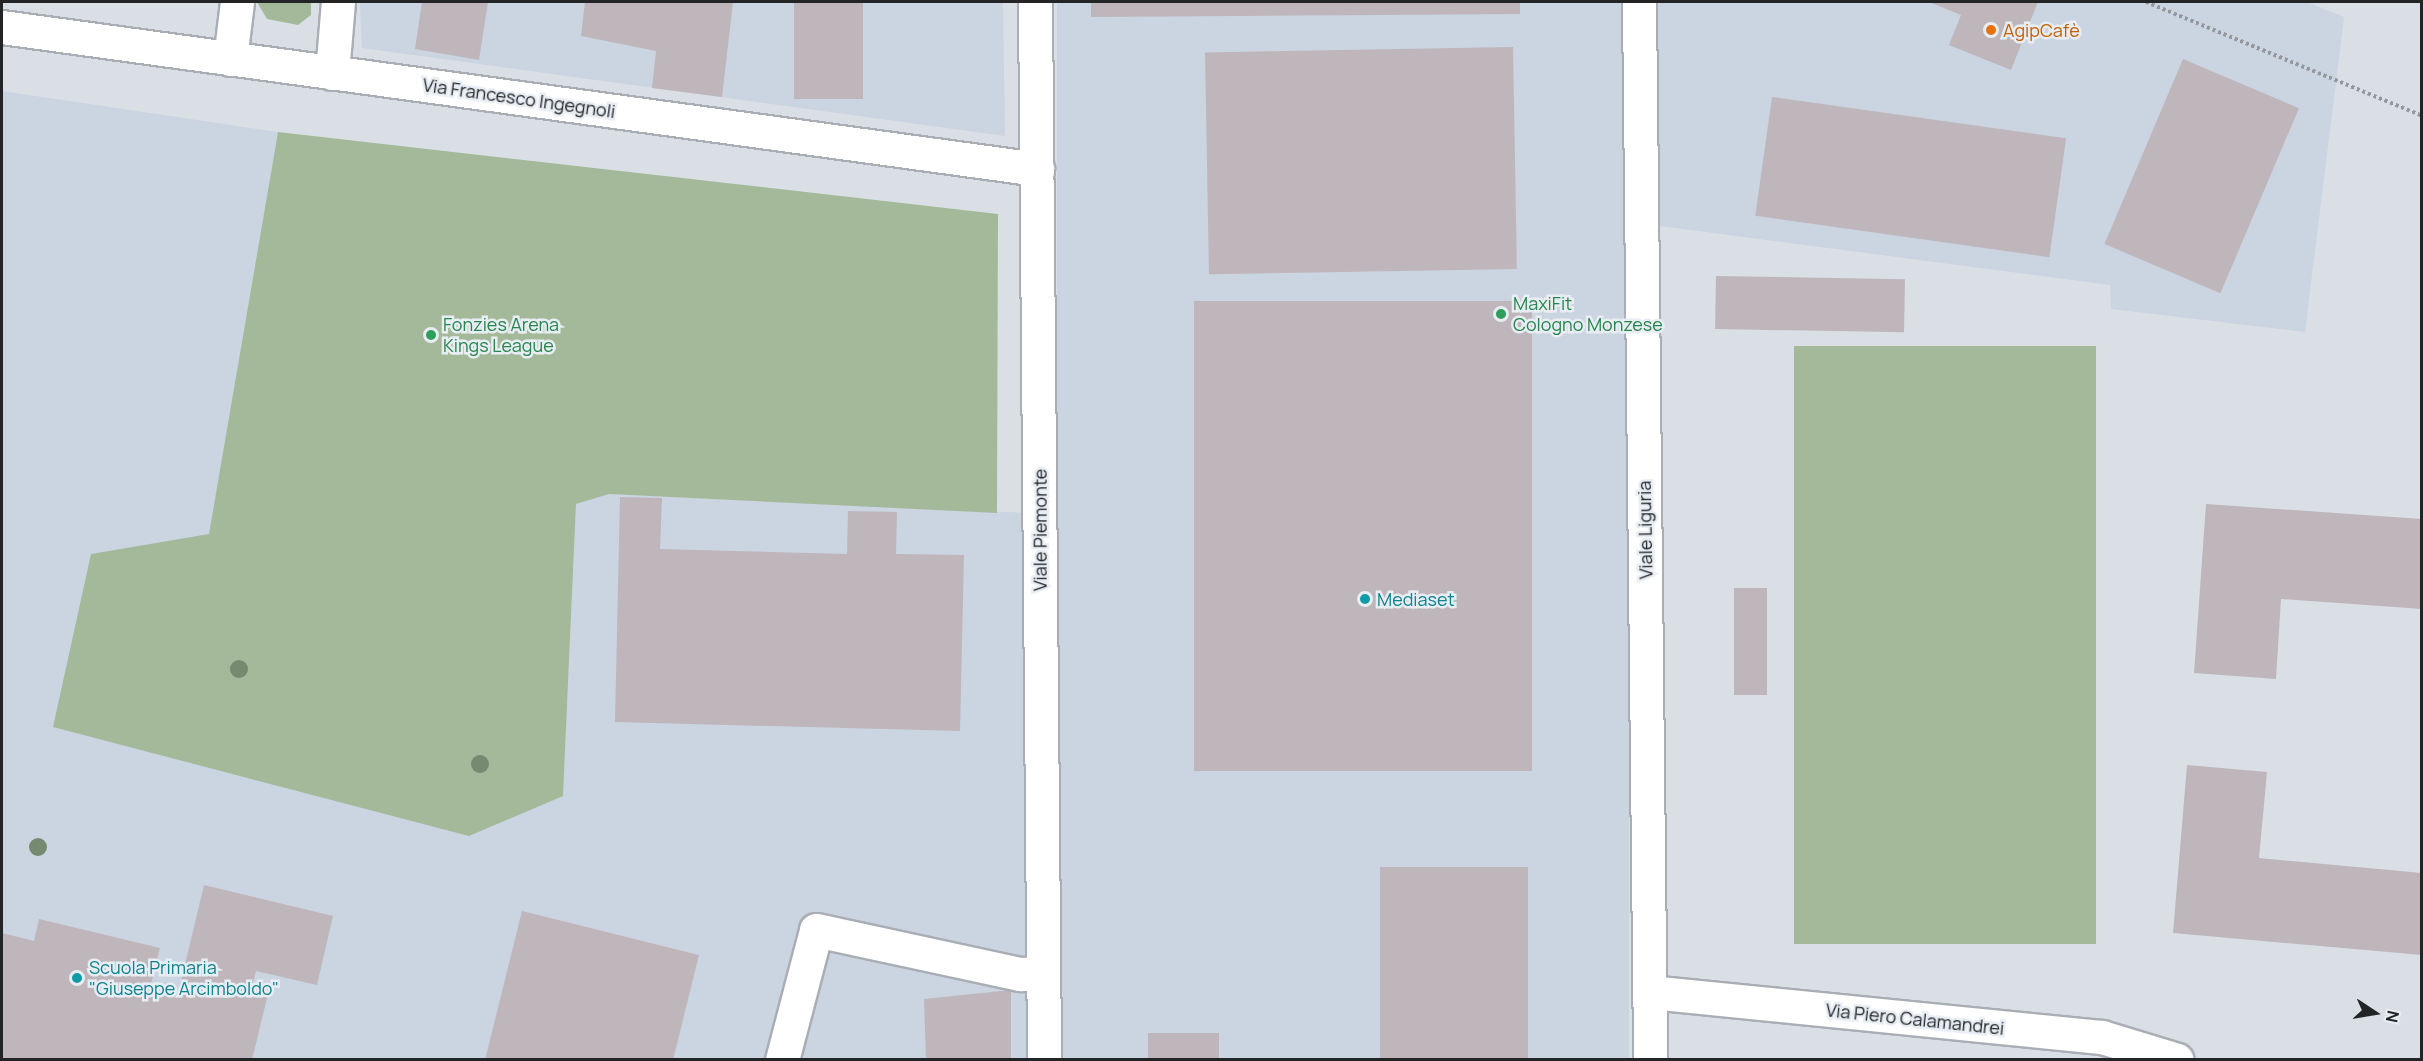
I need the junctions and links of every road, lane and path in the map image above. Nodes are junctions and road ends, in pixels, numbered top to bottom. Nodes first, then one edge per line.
1 (237, 2) edge
2 (338, 2) edge
3 (1035, 2) edge
4 (1639, 2) edge
5 (2146, 2) edge
6 (2, 27) edge
7 (230, 58) junction
8 (332, 73) junction
9 (2421, 116) edge
10 (1037, 169) junction
11 (1044, 973) junction
12 (1650, 992) junction
13 (782, 1059) edge
14 (1044, 1059) edge
15 (1650, 1059) edge
16 (2177, 1059) edge

1 - 7 street
2 - 8 street
3 - 10 street, Viale Piemonte
4 - 12 street, Viale Liguria
5 - 9 path
6 - 7 street, Via Francesco Ingegnoli
7 - 8 street, Via Francesco Ingegnoli
8 - 10 street, Via Francesco Ingegnoli
10 - 11 street, Viale Piemonte
11 - 13 street
11 - 14 street, Viale Piemonte
12 - 15 street, Viale Liguria
12 - 16 street, Via Piero Calamandrei

